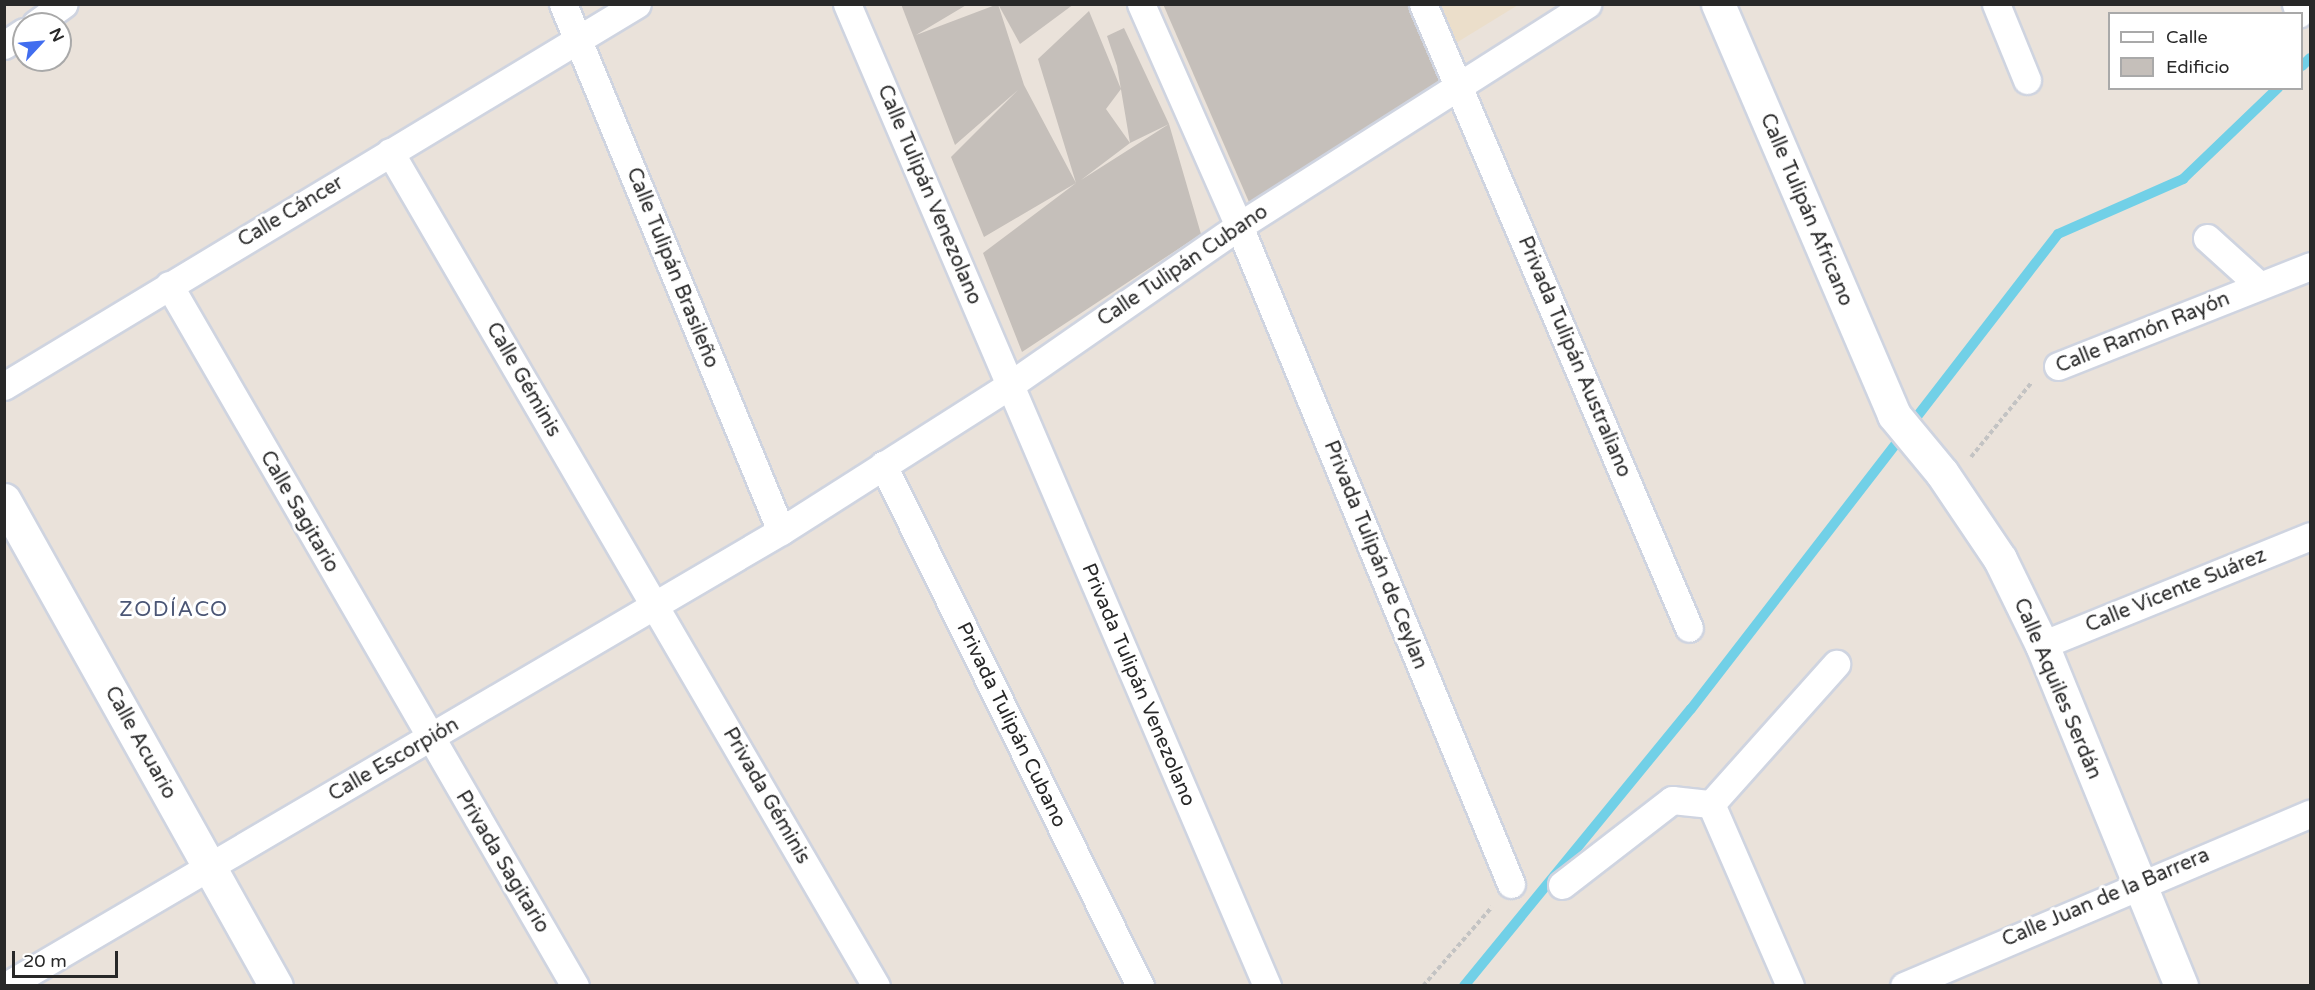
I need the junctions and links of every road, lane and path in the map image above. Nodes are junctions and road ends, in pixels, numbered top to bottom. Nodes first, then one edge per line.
1 (563, 4) edge
2 (637, 4) edge
3 (847, 4) edge
4 (1141, 4) edge
5 (1423, 4) edge
6 (1587, 4) edge
7 (1718, 4) edge
8 (1996, 4) edge
9 (579, 42) junction
10 (2027, 80) dead end
11 (1458, 86) junction
12 (390, 152) junction
13 (1239, 226) junction
14 (2208, 238) dead end
15 (2310, 266) edge
16 (169, 285) junction
17 (2259, 285) junction
18 (2058, 366) joint
19 (1010, 385) junction
20 (4, 386) edge
21 (1893, 414) joint
22 (883, 465) junction
23 (1946, 478) junction
24 (4, 500) edge
25 (781, 531) junction
26 (2310, 536) edge
27 (656, 608) junction
28 (1689, 628) dead end
29 (2042, 645) junction
30 (1836, 664) dead end
31 (429, 739) junction
32 (1711, 804) junction
33 (2310, 814) edge
34 (209, 868) junction
35 (2138, 883) junction
36 (1511, 884) joint
37 (1562, 885) dead end
38 (6, 986) edge
39 (276, 986) edge
40 (575, 986) edge
41 (876, 986) edge
42 (1140, 986) edge
43 (1267, 986) edge
44 (1423, 986) edge
45 (1790, 986) edge
46 (1904, 986) edge
47 (2181, 986) edge

1 - 9 street, Calle Tulipán Brasileño
2 - 9 street, Calle Cáncer
3 - 19 street, Calle Tulipán Venezolano
4 - 13 street, Privada Tulipán de Ceylan
5 - 11 street, Privada Tulipán Australiano
6 - 11 street, Calle Tulipán Cubano
7 - 21 street, Calle Tulipán Africano
8 - 10 street
9 - 12 street, Calle Cáncer
9 - 25 street, Calle Tulipán Brasileño
11 - 13 street, Calle Tulipán Cubano
11 - 28 street, Privada Tulipán Australiano
12 - 16 street, Calle Cáncer
12 - 27 street, Calle Géminis
13 - 19 street, Calle Tulipán Cubano
13 - 36 street, Privada Tulipán de Ceylan
14 - 17 street
15 - 17 street, Calle Ramón Rayón
16 - 20 street, Calle Cáncer
16 - 31 street, Calle Sagitario
17 - 18 street, Calle Ramón Rayón
18 - 23 path, Calle Ramón Rayón
19 - 22 street, Calle Tulipán Cubano
19 - 43 street, Privada Tulipán Venezolano
21 - 23 street, Calle Aquiles Serdán
22 - 25 street, Calle Tulipán Cubano
22 - 42 street, Privada Tulipán Cubano
23 - 29 street, Calle Aquiles Serdán
24 - 34 street, Calle Acuario
25 - 27 street, Calle Escorpión
26 - 29 street, Calle Vicente Suárez
27 - 31 street, Calle Escorpión
27 - 41 street, Privada Géminis
29 - 35 street, Calle Aquiles Serdán
30 - 32 street
31 - 34 street, Calle Escorpión
31 - 40 street, Privada Sagitario
32 - 37 street
32 - 45 street
33 - 35 street, Calle Juan de la Barrera
34 - 38 street, Calle Escorpión
34 - 39 street, Calle Acuario
35 - 46 street, Calle Juan de la Barrera
35 - 47 street, Calle Aquiles Serdán
36 - 44 path

